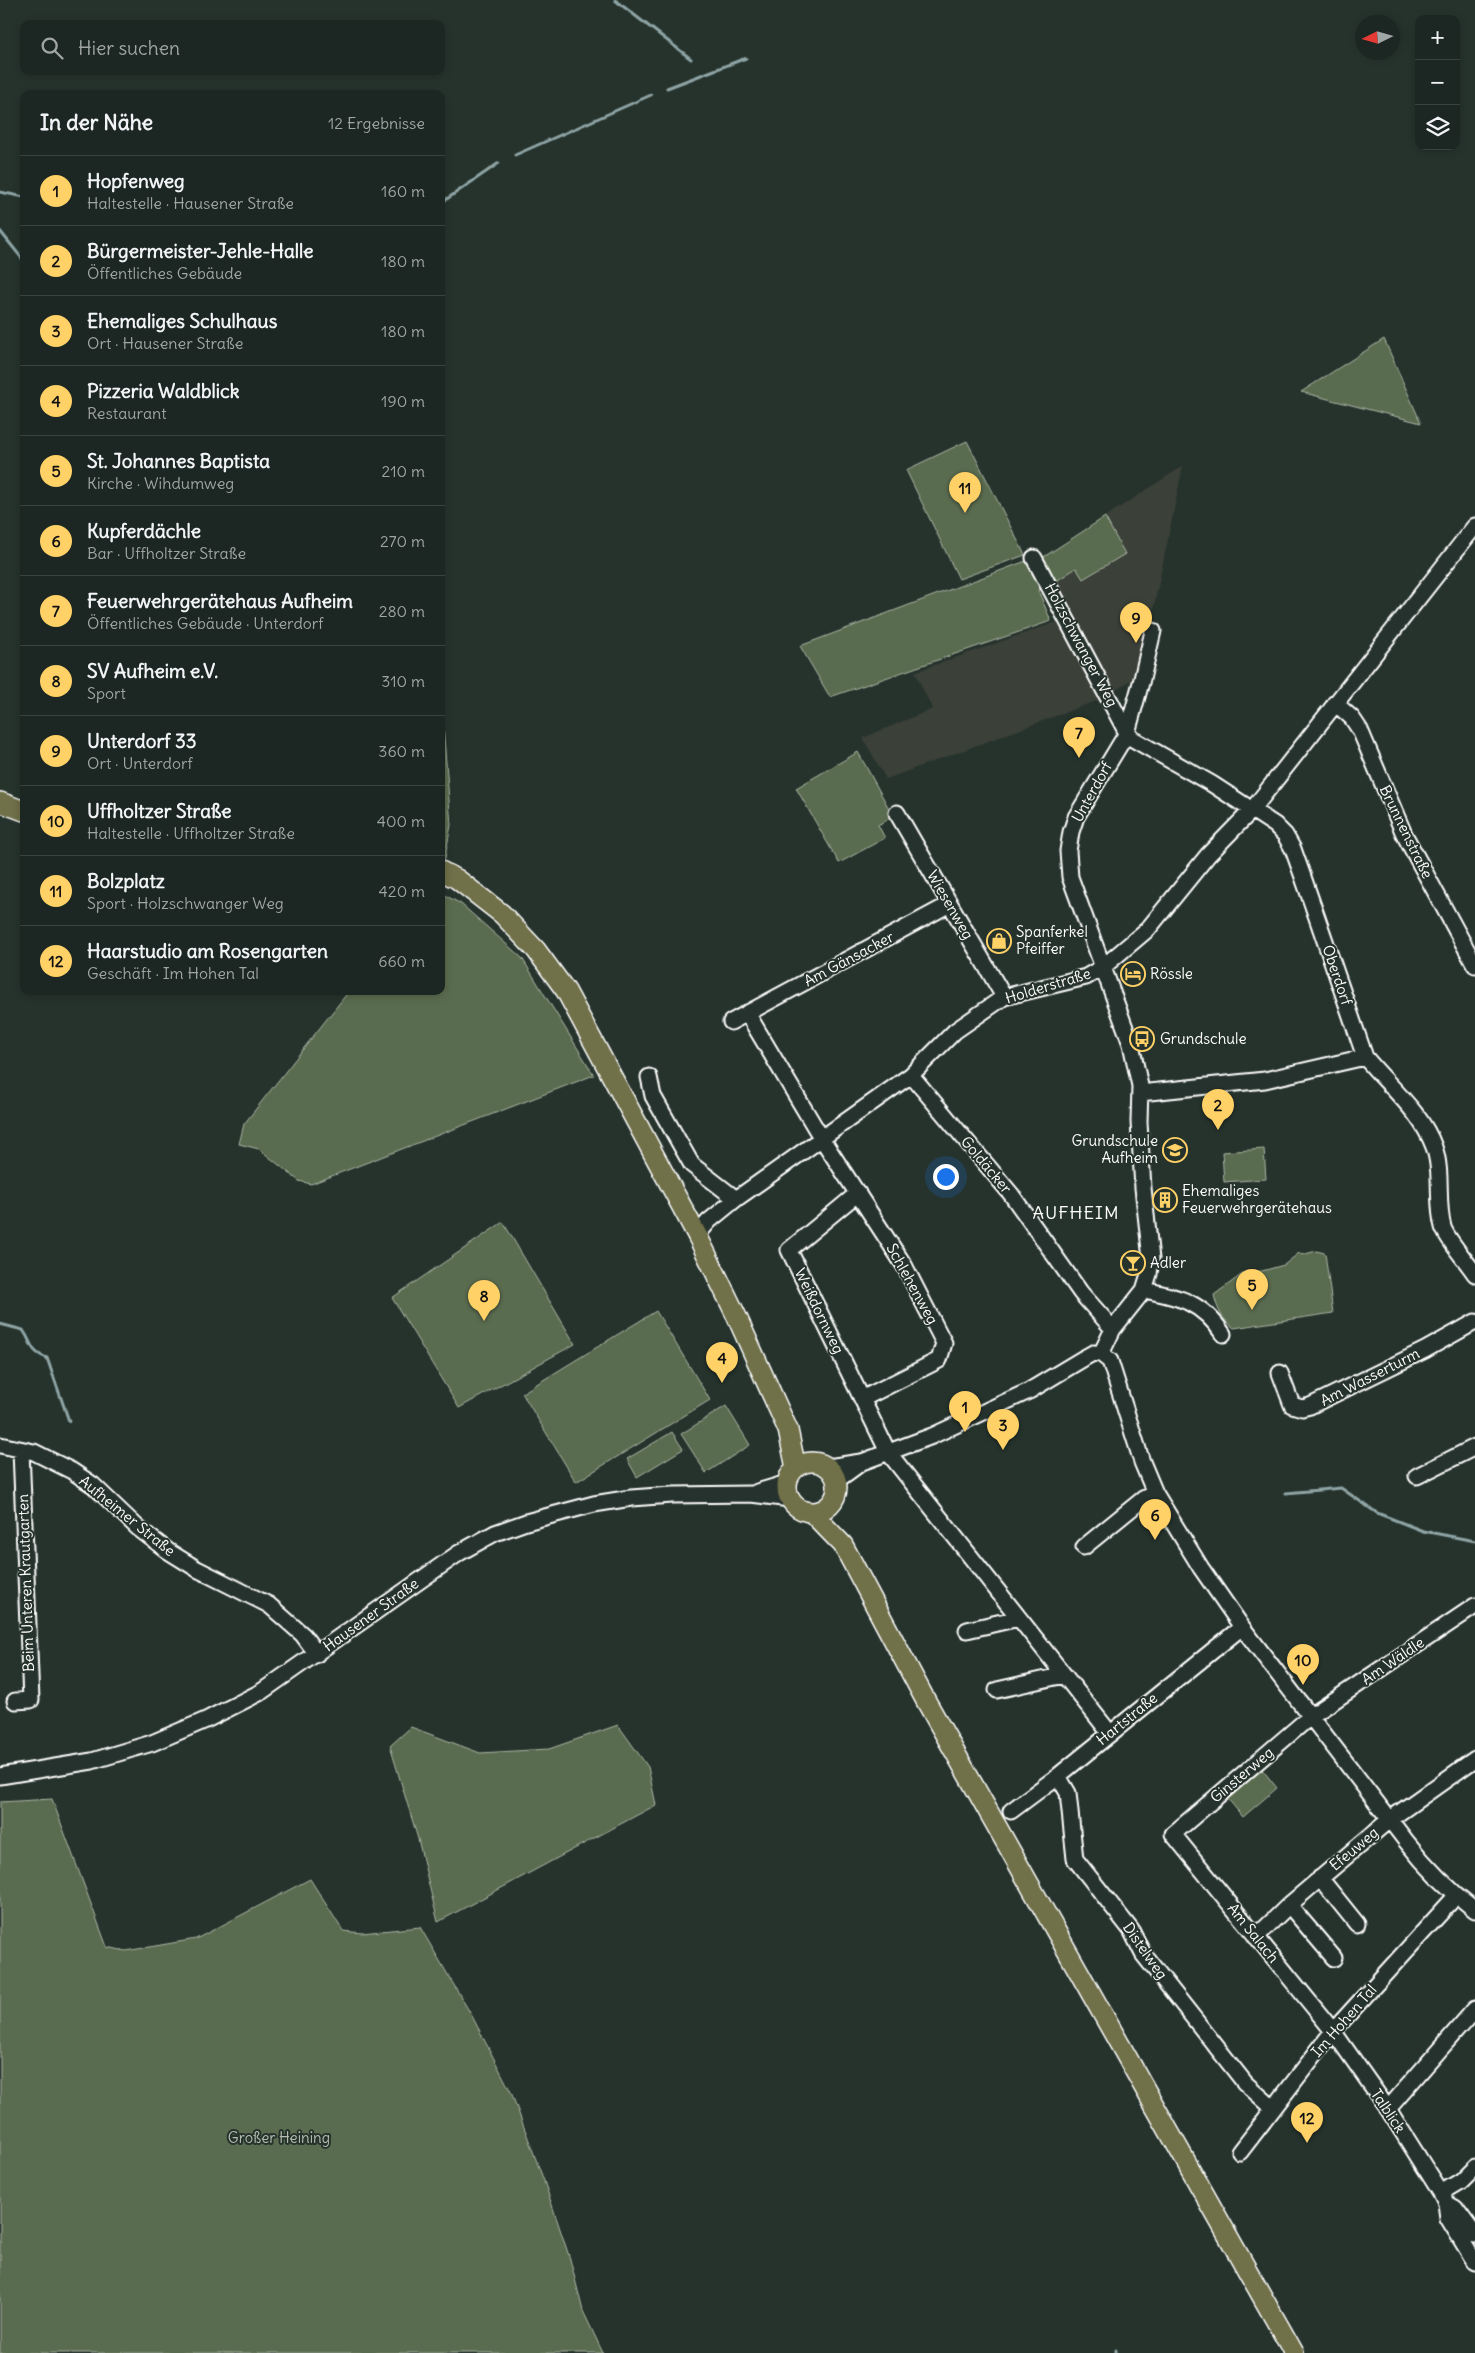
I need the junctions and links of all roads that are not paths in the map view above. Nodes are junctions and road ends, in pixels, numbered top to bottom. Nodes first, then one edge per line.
1 (1475, 526) edge
2 (1034, 558) dead end
3 (1153, 631) dead end
4 (1335, 702) junction
5 (1127, 733) junction
6 (0, 802) edge
7 (20, 810) edge
8 (1252, 810) junction
9 (897, 813) dead end
10 (445, 873) edge
11 (950, 904) junction
12 (1475, 965) edge
13 (1103, 967) junction
14 (1004, 997) junction
15 (748, 1013) junction
16 (731, 1022) dead end
17 (1364, 1057) junction
18 (911, 1075) junction
19 (649, 1077) dead end
20 (1140, 1093) junction
21 (822, 1139) junction
22 (858, 1193) junction
23 (736, 1198) junction
24 (697, 1235) junction
25 (1475, 1273) edge
26 (1144, 1290) junction
27 (1475, 1322) edge
28 (1113, 1329) junction
29 (1224, 1334) dead end
30 (1101, 1354) junction
31 (1280, 1373) dead end
32 (862, 1399) junction
33 (0, 1445) edge
34 (1475, 1447) edge
35 (21, 1450) junction
36 (888, 1452) junction
37 (1416, 1476) dead end
38 (808, 1477) junction
39 (1155, 1493) junction
40 (833, 1500) junction
41 (811, 1512) junction
42 (843, 1545) junction
43 (1084, 1547) dead end
44 (1475, 1606) edge
45 (1019, 1618) junction
46 (1242, 1627) junction
47 (967, 1630) dead end
48 (317, 1654) junction
49 (1064, 1675) junction
50 (997, 1690) dead end
51 (15, 1701) dead end
52 (1311, 1716) junction
53 (1109, 1732) junction
54 (1475, 1759) edge
55 (0, 1776) edge
56 (1058, 1776) junction
57 (1011, 1811) dead end
58 (1389, 1820) junction
59 (1174, 1834) joint
60 (1320, 1878) junction
61 (1456, 1896) junction
62 (1289, 1905) junction
63 (1475, 1910) edge
64 (1357, 1924) dead end
65 (1256, 1937) junction
66 (1334, 1958) dead end
67 (1475, 2009) edge
68 (1333, 2031) junction
69 (1273, 2108) junction
70 (1388, 2109) junction
71 (1240, 2152) dead end
72 (1475, 2167) edge
73 (1443, 2198) junction
74 (1475, 2235) edge
75 (1475, 2262) edge
76 (1294, 2353) edge

1 - 4 street, Holderstraße
2 - 5 street, Holzschwanger Weg
3 - 5 street, Unterdorf
4 - 8 street, Holderstraße
4 - 12 street, Brunnenstraße
5 - 8 street, Oberdorf
5 - 13 street, Unterdorf
6 - 7 main road
8 - 13 street, Holderstraße
8 - 17 street, Oberdorf
9 - 11 street, Wiesenweg
10 - 24 main road
11 - 14 street, Wiesenweg
11 - 15 street, Am Gänsacker
13 - 14 street, Holderstraße
13 - 20 street, Unterdorf
14 - 18 street, Holderstraße
15 - 16 street, Am Gänsacker
15 - 21 street
17 - 20 street
17 - 25 street, Oberdorf
18 - 21 street, Holderstraße
18 - 28 street, Goldäcker
19 - 23 street
20 - 26 street, Unterdorf
21 - 22 street, Schlehenweg
21 - 23 street, Holderstraße
22 - 32 street, Weißdornweg
22 - 32 street, Schlehenweg
23 - 24 street, Holderstraße
24 - 38 main road
26 - 28 street, Unterdorf
26 - 29 street
27 - 31 street, Am Wasserturm
28 - 30 street, Unterdorf
30 - 36 street, Hausener Straße
30 - 39 street
32 - 36 street, Weißdornweg
33 - 35 street, Aufheimer Straße
34 - 37 street
35 - 48 street, Aufheimer Straße
35 - 51 street, Beim Unteren Krautgarten
36 - 38 street, Hausener Straße
36 - 45 street, Weißdornweg
38 - 40 main road
38 - 41 main road
38 - 48 street, Hausener Straße
39 - 43 street
39 - 46 street
40 - 41 main road
40 - 42 main road
41 - 42 main road
42 - 76 main road
44 - 52 street, Am Wäldle
45 - 47 street
45 - 49 street, Weißdornweg
46 - 52 street
46 - 53 street, Hartstraße
48 - 55 street, Hausener Straße
49 - 50 street
49 - 53 street, Weißdornweg
52 - 58 street
52 - 59 street, Ginsterweg
53 - 56 street, Hartstraße
54 - 58 street, Efeuweg
56 - 57 street, Hartstraße
56 - 69 street, Distelweg
58 - 60 street, Efeuweg
58 - 61 street
59 - 65 street, Am Salach
60 - 62 street, Efeuweg
60 - 64 street, Efeuweg
61 - 63 street
61 - 68 street, Im Hohen Tal
62 - 65 street, Efeuweg
62 - 66 street
65 - 68 street, Am Salach
67 - 70 street
68 - 69 street, Im Hohen Tal
68 - 70 street, Talblick
69 - 71 street, Im Hohen Tal
70 - 73 street, Talblick
72 - 73 street
73 - 74 street, Talblick
73 - 75 street, Talblick

